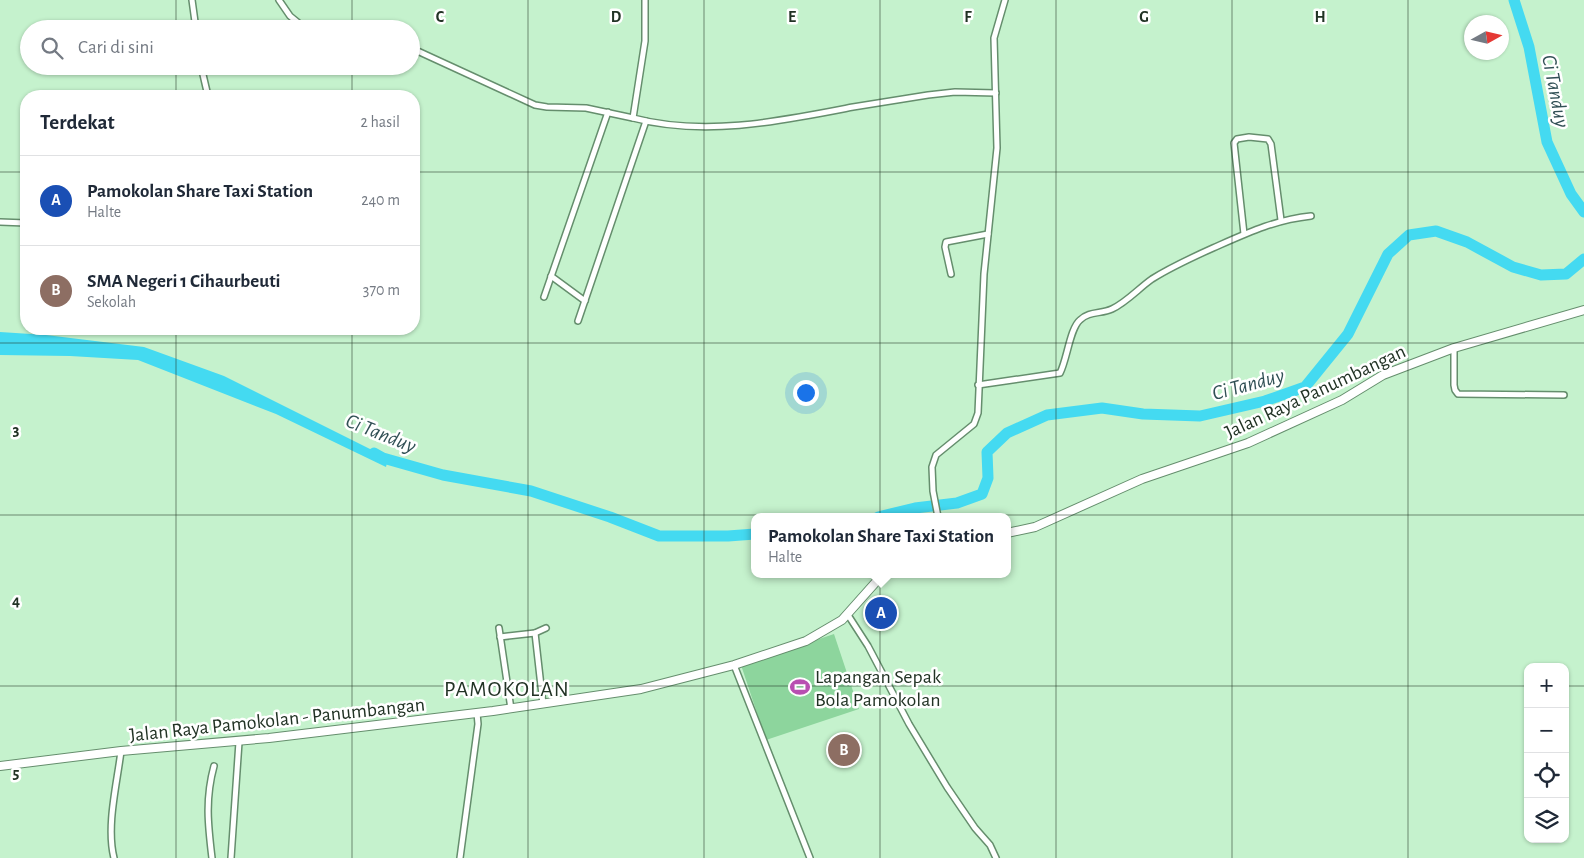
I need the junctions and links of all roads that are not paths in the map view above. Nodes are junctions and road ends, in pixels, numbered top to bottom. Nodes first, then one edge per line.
1 (192, 0) edge
2 (279, 0) edge
3 (645, 0) edge
4 (1006, 0) edge
5 (195, 20) edge
6 (295, 20) edge
7 (420, 52) edge
8 (203, 75) edge
9 (207, 90) edge
10 (996, 94) junction
11 (608, 112) junction
12 (633, 118) junction
13 (646, 121) junction
14 (1311, 216) dead end
15 (1281, 220) junction
16 (0, 222) edge
17 (20, 223) edge
18 (988, 234) junction
19 (1244, 234) junction
20 (951, 274) dead end
21 (551, 276) junction
22 (544, 297) dead end
23 (585, 300) junction
24 (1584, 310) edge
25 (578, 321) dead end
26 (1454, 348) junction
27 (978, 385) junction
28 (1564, 395) dead end
29 (937, 513) edge
30 (1011, 532) edge
31 (880, 578) edge
32 (848, 615) junction
33 (499, 628) dead end
34 (546, 628) dead end
35 (535, 632) junction
36 (500, 637) junction
37 (734, 664) junction
38 (543, 704) junction
39 (511, 709) junction
40 (477, 713) junction
41 (239, 742) junction
42 (121, 751) junction
43 (0, 766) edge
44 (214, 766) dead end
45 (114, 858) edge
46 (212, 858) edge
47 (231, 858) edge
48 (460, 858) edge
49 (810, 858) edge
50 (996, 858) edge

1 - 5 street
2 - 6 street
3 - 12 street
4 - 10 street
7 - 11 street
8 - 9 street
10 - 13 street
10 - 18 street
11 - 12 street
11 - 21 street
12 - 13 street
13 - 23 street
14 - 15 street
15 - 19 street
15 - 19 street
16 - 17 street
18 - 20 street
18 - 27 street
19 - 27 street
21 - 22 street
21 - 23 street
23 - 25 street
24 - 26 main road, Jalan Raya Panumbangan
26 - 28 street
26 - 30 main road, Jalan Raya Panumbangan
27 - 29 street
31 - 32 main road, Jalan Raya Pamokolan - Panumbangan
32 - 37 main road, Jalan Raya Pamokolan - Panumbangan
32 - 50 street
33 - 36 street
34 - 35 street
35 - 36 street
35 - 38 street
36 - 39 street
37 - 38 main road, Jalan Raya Pamokolan - Panumbangan
37 - 49 street
38 - 39 main road, Jalan Raya Pamokolan - Panumbangan
39 - 40 main road, Jalan Raya Pamokolan - Panumbangan
40 - 41 main road, Jalan Raya Pamokolan - Panumbangan
40 - 48 street
41 - 42 main road, Jalan Raya Pamokolan - Panumbangan
41 - 47 street
42 - 43 main road, Jalan Raya Pamokolan - Panumbangan
42 - 45 street
44 - 46 street

